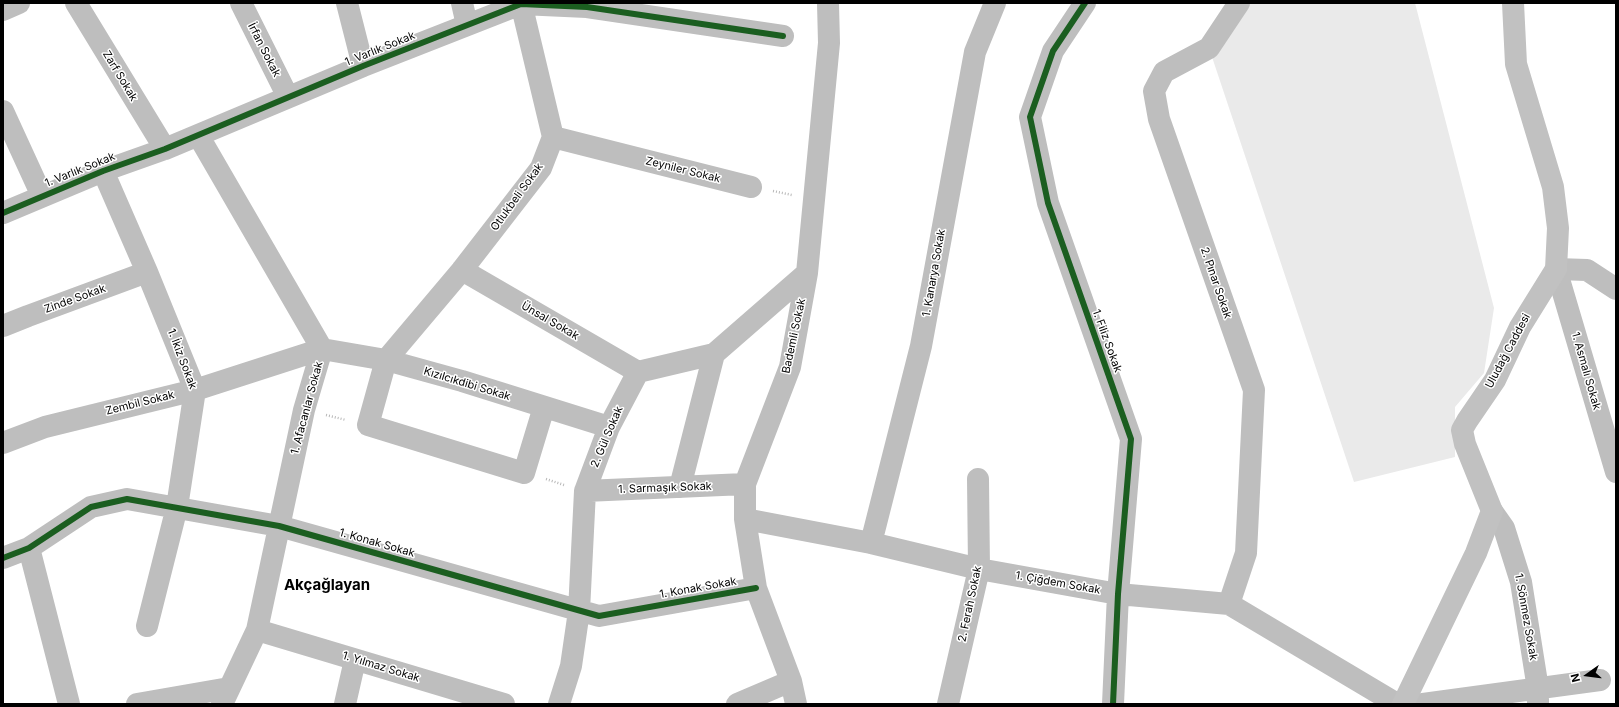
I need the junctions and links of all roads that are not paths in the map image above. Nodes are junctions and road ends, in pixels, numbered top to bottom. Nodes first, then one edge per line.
1 (19, 3) edge
2 (76, 3) edge
3 (241, 3) edge
4 (347, 3) edge
5 (462, 3) edge
6 (828, 3) edge
7 (995, 3) edge
8 (1085, 3) edge
9 (1239, 3) edge
10 (1512, 3) edge
11 (521, 4) edge
12 (588, 5) edge
13 (3, 10) edge
14 (467, 25) junction
15 (783, 36) dead end
16 (363, 66) junction
17 (288, 97) junction
18 (3, 111) edge
19 (198, 135) junction
20 (552, 137) junction
21 (165, 148) junction
22 (103, 171) junction
23 (751, 187) road end
24 (42, 196) junction
25 (3, 213) edge
26 (1556, 269) junction
27 (462, 270) junction
28 (147, 272) junction
29 (807, 273) junction
30 (1616, 289) edge
31 (3, 326) edge
32 (322, 349) junction
33 (714, 354) junction
34 (386, 360) junction
35 (638, 372) junction
36 (195, 390) junction
37 (544, 407) junction
38 (609, 427) junction
39 (3, 443) edge
40 (1616, 472) edge
41 (978, 479) dead end
42 (745, 484) junction
43 (680, 487) junction
44 (585, 491) junction
45 (177, 507) junction
46 (1492, 511) junction
47 (746, 519) junction
48 (279, 526) junction
49 (871, 543) junction
50 (29, 548) junction
51 (3, 558) edge
52 (979, 569) junction
53 (756, 588) junction
54 (1118, 594) junction
55 (1229, 604) junction
56 (579, 610) junction
57 (147, 626) dead end
58 (257, 630) junction
59 (355, 660) junction
60 (1600, 680) dead end
61 (791, 681) junction
62 (225, 696) edge
63 (1538, 696) edge
64 (69, 704) edge
65 (136, 704) edge
66 (345, 704) edge
67 (504, 704) edge
68 (559, 704) edge
69 (736, 704) edge
70 (796, 704) edge
71 (948, 704) edge
72 (1113, 704) edge
73 (1397, 704) edge
74 (1403, 704) edge
75 (1423, 704) edge

1 - 13 street
2 - 21 street, Zarf Sokak
3 - 17 street, İrfan Sokak
4 - 16 street
5 - 14 street
6 - 29 street, Bademli Sokak
7 - 49 street, 1. Kanarya Sokak
8 - 54 street, 1. Filiz Sokak
9 - 55 street, 2. Pınar Sokak
10 - 26 main road, Uludağ Caddesi
11 - 12 street, 1. Varlık Sokak
11 - 14 street, 1. Varlık Sokak
11 - 20 street
12 - 15 street, 1. Varlık Sokak
14 - 16 street, 1. Varlık Sokak
16 - 17 street, 1. Varlık Sokak
17 - 19 street, 1. Varlık Sokak
18 - 24 street
19 - 21 street, 1. Varlık Sokak
19 - 32 street, 1. Afacanlar Sokak
20 - 23 street, Zeyniler Sokak
20 - 27 street, Otlukbeli Sokak
21 - 22 street, 1. Varlık Sokak
22 - 24 street, 1. Varlık Sokak
22 - 28 street, 1. İkiz Sokak
24 - 25 street, 1. Varlık Sokak
26 - 30 street
26 - 40 street, 1. Asmalı Sokak
26 - 46 main road, Uludağ Caddesi
27 - 34 street, Otlukbeli Sokak
27 - 35 street, Ünsal Sokak
28 - 31 street, Zinde Sokak
28 - 36 street, 1. İkiz Sokak
29 - 33 street
29 - 42 street, Bademli Sokak
32 - 34 street, Kızılcıkdibi Sokak
32 - 36 street, Zembil Sokak
32 - 48 street, 1. Afacanlar Sokak
33 - 35 street
33 - 43 street
34 - 37 street, Kızılcıkdibi Sokak
34 - 37 street
35 - 38 street, 2. Gül Sokak
36 - 39 street, Zembil Sokak
36 - 45 street, 1. İkiz Sokak
37 - 38 street, Kızılcıkdibi Sokak
38 - 44 street, 2. Gül Sokak
41 - 52 street, 2. Ferah Sokak
42 - 43 street, 1. Sarmaşık Sokak
42 - 47 street, Bademli Sokak
43 - 44 street, 1. Sarmaşık Sokak
44 - 56 street, 2. Gül Sokak
45 - 48 street, 1. Konak Sokak
45 - 50 street, 1. Konak Sokak
45 - 57 street, 1. İkiz Sokak
46 - 63 street, 1. Sönmez Sokak
46 - 74 main road
47 - 49 street, 1. Çiğdem Sokak
47 - 53 street, Bademli Sokak
48 - 56 street, 1. Konak Sokak
48 - 58 street, 1. Afacanlar Sokak
49 - 52 street, 1. Çiğdem Sokak
50 - 51 street, 1. Konak Sokak
50 - 64 street
52 - 54 street, 1. Çiğdem Sokak
52 - 71 street, 2. Ferah Sokak
53 - 56 street, 1. Konak Sokak
53 - 61 street, Bademli Sokak
54 - 55 street, 1. Çiğdem Sokak
54 - 72 street, 1. Filiz Sokak
55 - 73 street, 1. Çiğdem Sokak
56 - 68 street, 2. Gül Sokak
58 - 59 street, 1. Yılmaz Sokak
58 - 62 street, 1. Afacanlar Sokak
59 - 66 street
59 - 67 street, 1. Yılmaz Sokak
60 - 63 street
61 - 69 street
61 - 70 street, Bademli Sokak
62 - 65 street
63 - 75 street

